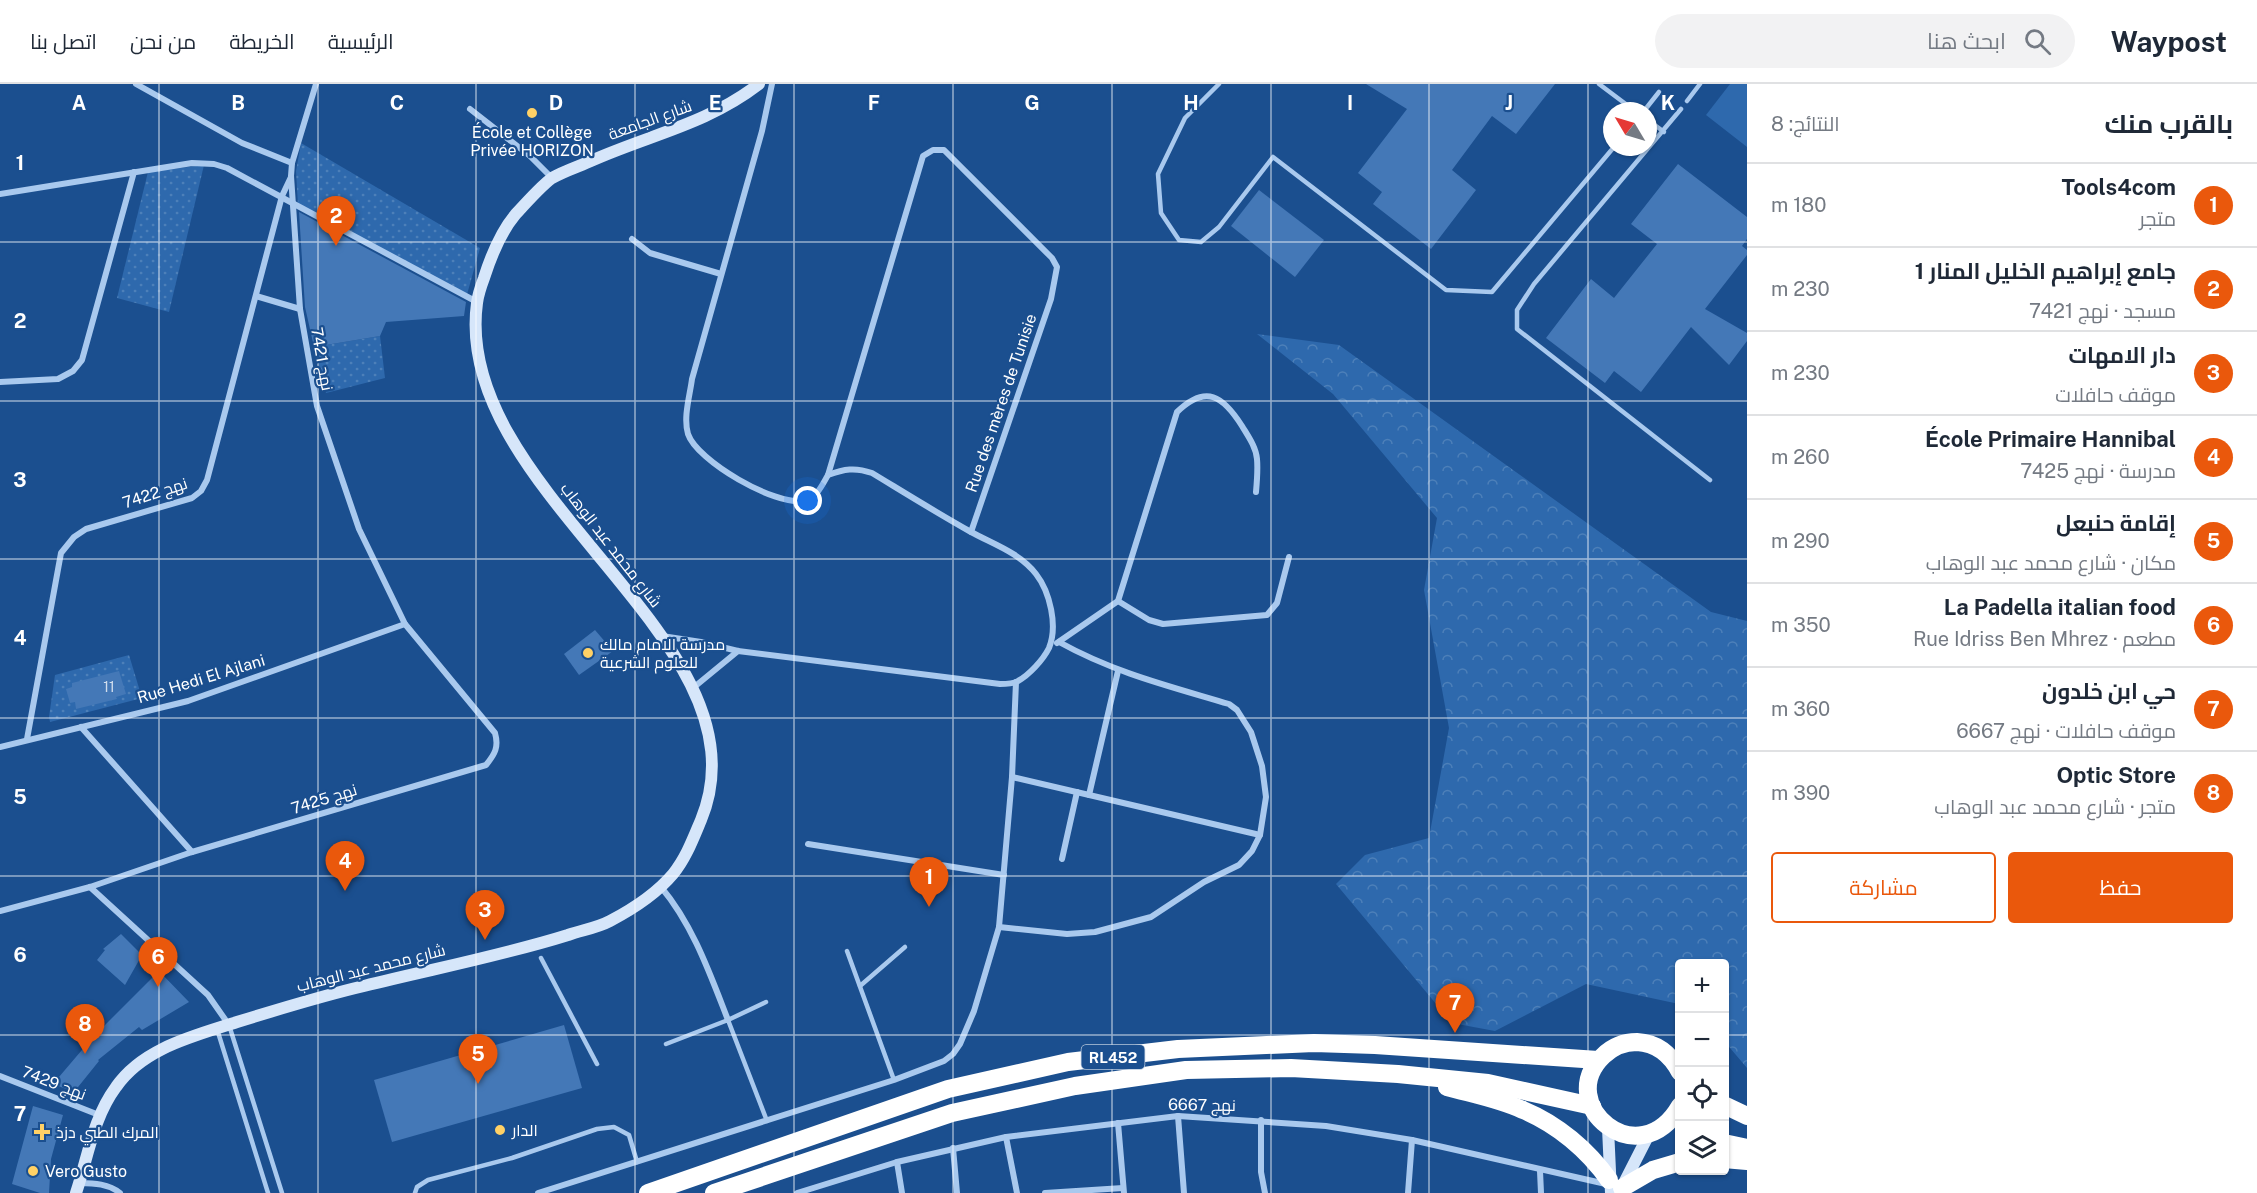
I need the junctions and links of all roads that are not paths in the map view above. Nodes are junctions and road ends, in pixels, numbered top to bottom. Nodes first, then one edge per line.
1 (316, 84) edge
2 (759, 84) edge
3 (772, 84) edge
4 (1219, 84) edge
5 (1599, 84) edge
6 (1700, 84) edge
7 (139, 85) edge
8 (1659, 92) dead end
9 (1688, 101) dead end
10 (1623, 102) edge
11 (1651, 102) edge
12 (1681, 109) dead end
13 (470, 110) dead end
14 (1657, 127) edge
15 (1664, 132) junction
16 (1606, 156) edge
17 (292, 163) junction
18 (134, 172) junction
19 (291, 176) junction
20 (552, 178) junction
21 (0, 194) edge
22 (282, 196) junction
23 (294, 202) junction
24 (632, 239) dead end
25 (721, 274) junction
26 (256, 296) junction
27 (477, 302) junction
28 (300, 309) junction
29 (0, 382) edge
30 (828, 475) junction
31 (1710, 480) dead end
32 (1256, 492) dead end
33 (971, 532) junction
34 (1289, 557) dead end
35 (1118, 601) junction
36 (405, 624) junction
37 (661, 636) junction
38 (1059, 642) junction
39 (1050, 645) junction
40 (738, 651) junction
41 (1118, 671) junction
42 (1016, 682) junction
43 (693, 688) junction
44 (81, 727) junction
45 (27, 739) junction
46 (0, 747) edge
47 (1012, 777) junction
48 (1077, 792) junction
49 (1089, 795) junction
50 (1260, 835) junction
51 (808, 844) dead end
52 (192, 852) junction
53 (1062, 858) dead end
54 (1004, 875) junction
55 (661, 886) junction
56 (90, 887) junction
57 (0, 911) edge
58 (999, 927) junction
59 (905, 947) dead end
60 (847, 951) dead end
61 (541, 958) dead end
62 (860, 986) junction
63 (766, 1002) dead end
64 (728, 1020) junction
65 (229, 1025) junction
66 (217, 1029) junction
67 (666, 1044) dead end
68 (1598, 1060) junction
69 (597, 1064) dead end
70 (1676, 1067) edge
71 (0, 1076) edge
72 (1417, 1076) junction
73 (894, 1080) junction
74 (1592, 1106) junction
75 (1729, 1107) edge
76 (1675, 1114) edge
77 (99, 1115) junction
78 (1178, 1116) junction
79 (1747, 1116) edge
80 (1261, 1120) junction
81 (767, 1121) junction
82 (1118, 1123) junction
83 (1608, 1128) junction
84 (1655, 1132) junction
85 (1675, 1133) edge
86 (1006, 1137) junction
87 (1412, 1140) junction
88 (1729, 1144) edge
89 (953, 1148) junction
90 (1747, 1148) edge
91 (1729, 1160) edge
92 (1747, 1161) edge
93 (637, 1162) junction
94 (897, 1162) junction
95 (1675, 1163) edge
96 (1540, 1171) junction
97 (78, 1188) edge
98 (1614, 1188) edge
99 (1124, 1190) edge
100 (810, 1191) edge
101 (120, 1193) edge
102 (268, 1193) edge
103 (282, 1193) edge
104 (415, 1193) edge
105 (538, 1193) edge
106 (648, 1193) edge
107 (714, 1193) edge
108 (797, 1193) edge
109 (902, 1193) edge
110 (957, 1193) edge
111 (1017, 1193) edge
112 (1045, 1193) edge
113 (1184, 1193) edge
114 (1265, 1193) edge
115 (1408, 1193) edge
116 (1541, 1193) edge

1 - 17 street, نهج 7421
2 - 20 street, شارع الجامعة
3 - 25 street
4 - 16 lane
5 - 10 lane
6 - 9 lane
7 - 17 street
8 - 11 lane
12 - 15 lane
13 - 20 street
14 - 15 lane
15 - 31 lane
17 - 19 street, نهج 7421
18 - 21 street
18 - 22 street
18 - 29 street
19 - 22 street, نهج 7422
19 - 23 street, نهج 7421
20 - 27 street, شارع الجامعة
22 - 23 street
22 - 26 street, نهج 7422
23 - 27 street
23 - 28 street, نهج 7421
24 - 25 street
25 - 30 street
26 - 28 street
26 - 45 street, نهج 7422
27 - 37 street, شارع محمد عبد الوهاب
28 - 36 street, نهج 7421
30 - 33 street
30 - 33 street, Rue des mères de Tunisie
32 - 35 street
33 - 39 street
34 - 35 street
35 - 38 street
36 - 44 street, Rue Hedi El Ajlani
36 - 52 street, نهج 7425
37 - 40 street
37 - 43 street, شارع محمد عبد الوهاب
38 - 39 street
38 - 41 street
39 - 42 street
40 - 42 street
40 - 43 street
41 - 49 street
41 - 50 street
42 - 47 street
43 - 55 street, شارع محمد عبد الوهاب
44 - 45 street, Rue Hedi El Ajlani
44 - 52 street
45 - 46 street, Rue Hedi El Ajlani
47 - 48 street
47 - 54 street
48 - 49 street
48 - 53 street
49 - 50 street
50 - 58 street
51 - 54 street
52 - 56 street, نهج 7425
54 - 58 street
55 - 64 street
55 - 65 street, شارع محمد عبد الوهاب
56 - 57 street, نهج 7425
56 - 65 street
58 - 73 street
59 - 62 lane
60 - 62 lane
61 - 69 lane
62 - 73 lane
63 - 64 lane
64 - 67 lane
64 - 81 lane
65 - 66 street, شارع محمد عبد الوهاب
65 - 103 lane
66 - 77 street, شارع محمد عبد الوهاب
66 - 102 lane
68 - 70 highway
68 - 74 highway
68 - 106 highway, RL452
71 - 77 street, نهج 7429
72 - 74 highway, RL452
72 - 98 highway
72 - 107 highway, RL452
73 - 81 street
74 - 83 highway
75 - 79 highway
76 - 84 highway
77 - 97 street, شارع محمد عبد الوهاب
78 - 80 street, نهج 6667
78 - 82 street, نهج 6667
78 - 113 street
80 - 87 street, نهج 6667
80 - 114 street
81 - 93 street
82 - 86 street, نهج 6667
82 - 99 street
83 - 84 highway
83 - 98 street
84 - 85 highway
84 - 98 street
86 - 89 street, نهج 6667
86 - 111 street
87 - 96 street, نهج 6667
87 - 115 street
88 - 90 highway
89 - 94 street, نهج 6667
89 - 110 street
91 - 92 highway
93 - 104 lane
93 - 105 street
94 - 100 street, نهج 6667
94 - 109 street
95 - 98 highway
96 - 98 street, نهج 6667
96 - 116 street
97 - 101 street
99 - 112 street
100 - 108 street, نهج 6667

